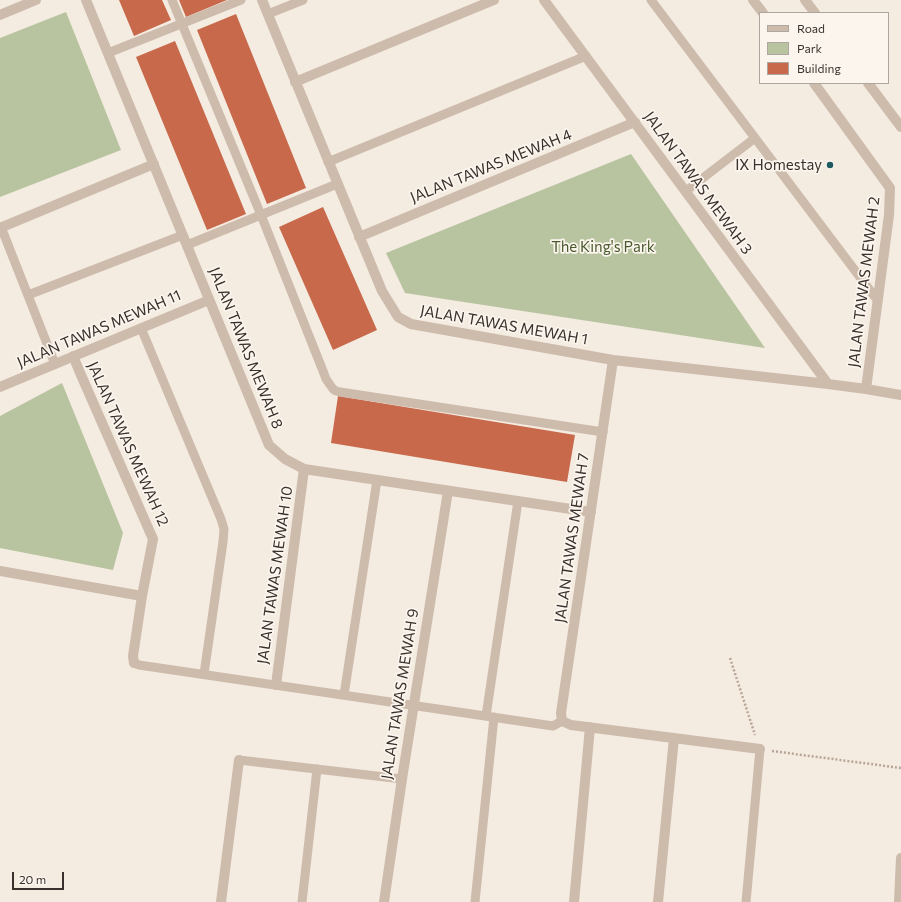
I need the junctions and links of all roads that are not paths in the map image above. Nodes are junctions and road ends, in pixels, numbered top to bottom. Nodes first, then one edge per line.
1 (36, 0) edge
2 (86, 0) edge
3 (172, 0) edge
4 (241, 0) edge
5 (262, 0) edge
6 (303, 0) edge
7 (494, 0) edge
8 (544, 0) edge
9 (651, 0) edge
10 (753, 0) edge
11 (805, 0) edge
12 (475, 4) edge
13 (762, 12) edge
14 (814, 12) edge
15 (0, 14) edge
16 (268, 14) junction
17 (182, 23) junction
18 (108, 53) junction
19 (586, 56) junction
20 (295, 82) junction
21 (815, 84) edge
22 (869, 84) edge
23 (635, 122) junction
24 (901, 127) edge
25 (755, 138) junction
26 (328, 162) junction
27 (154, 164) junction
28 (337, 184) junction
29 (686, 191) junction
30 (261, 215) junction
31 (1, 228) edge
32 (183, 235) junction
33 (359, 236) junction
34 (187, 245) junction
35 (28, 295) junction
36 (209, 300) junction
37 (878, 301) junction
38 (141, 328) junction
39 (73, 356) junction
40 (613, 360) junction
41 (56, 364) junction
42 (828, 384) junction
43 (0, 387) edge
44 (866, 389) junction
45 (901, 394) edge
46 (603, 432) junction
47 (304, 469) junction
48 (377, 480) junction
49 (448, 491) junction
50 (518, 501) junction
51 (591, 512) junction
52 (0, 571) edge
53 (142, 596) junction
54 (134, 663) joint
55 (204, 674) junction
56 (276, 685) junction
57 (344, 695) junction
58 (414, 705) junction
59 (490, 716) junction
60 (562, 721) junction
61 (590, 727) junction
62 (674, 738) junction
63 (760, 749) joint
64 (239, 760) joint
65 (317, 769) junction
66 (402, 779) junction
67 (901, 858) edge
68 (221, 902) edge
69 (302, 902) edge
70 (384, 902) edge
71 (475, 902) edge
72 (574, 902) edge
73 (658, 902) edge
74 (746, 902) edge
75 (899, 902) edge

1 - 15 street
2 - 18 street, JALAN TAWAS MEWAH 8
3 - 17 lane
4 - 17 lane
5 - 16 street, JALAN TAWAS MEWAH 1
6 - 16 lane
7 - 12 street
8 - 19 street, JALAN TAWAS MEWAH 3
9 - 25 lane
10 - 13 street
11 - 14 street
12 - 20 street
16 - 20 street, JALAN TAWAS MEWAH 1
17 - 18 lane
17 - 30 lane
18 - 27 street, JALAN TAWAS MEWAH 8
19 - 23 street, JALAN TAWAS MEWAH 3
19 - 26 lane
20 - 26 street, JALAN TAWAS MEWAH 1
21 - 37 street, JALAN TAWAS MEWAH 2
22 - 24 street
23 - 29 street, JALAN TAWAS MEWAH 3
23 - 33 street, JALAN TAWAS MEWAH 4
25 - 29 lane
25 - 37 lane
26 - 28 street, JALAN TAWAS MEWAH 1
27 - 31 street
27 - 32 street, JALAN TAWAS MEWAH 8
28 - 30 lane
28 - 33 street, JALAN TAWAS MEWAH 1
29 - 42 street, JALAN TAWAS MEWAH 3
30 - 34 lane
30 - 46 lane
31 - 35 lane
32 - 34 street, JALAN TAWAS MEWAH 8
32 - 35 lane
33 - 40 street, JALAN TAWAS MEWAH 1
34 - 36 street, JALAN TAWAS MEWAH 8
35 - 41 lane
36 - 38 street, JALAN TAWAS MEWAH 11
36 - 47 street, JALAN TAWAS MEWAH 8
37 - 44 street, JALAN TAWAS MEWAH 2
38 - 39 street, JALAN TAWAS MEWAH 11
38 - 55 lane
39 - 41 street, JALAN TAWAS MEWAH 11
39 - 53 street, JALAN TAWAS MEWAH 12
40 - 42 street, JALAN TAWAS MEWAH 1
40 - 46 street, JALAN TAWAS MEWAH 7
41 - 43 street, JALAN TAWAS MEWAH 11
42 - 44 street, JALAN TAWAS MEWAH 1
44 - 45 street, JALAN TAWAS MEWAH 1
46 - 51 street, JALAN TAWAS MEWAH 7
47 - 48 street, JALAN TAWAS MEWAH 8
47 - 56 street, JALAN TAWAS MEWAH 10
48 - 49 street, JALAN TAWAS MEWAH 8
48 - 57 lane
49 - 50 street, JALAN TAWAS MEWAH 8
49 - 58 street, JALAN TAWAS MEWAH 9
50 - 51 street, JALAN TAWAS MEWAH 8
50 - 59 lane
51 - 60 street, JALAN TAWAS MEWAH 7
52 - 53 street
53 - 54 street, JALAN TAWAS MEWAH 12
54 - 55 lane
55 - 56 lane
56 - 57 lane
57 - 58 lane
58 - 59 lane
58 - 66 street, JALAN TAWAS MEWAH 9
59 - 60 lane
59 - 71 lane
60 - 61 street
61 - 62 street
61 - 72 street
62 - 63 street
62 - 73 street
63 - 74 lane
64 - 65 lane
64 - 68 street
65 - 66 lane
65 - 69 lane
66 - 70 street, JALAN TAWAS MEWAH 9
67 - 75 street

